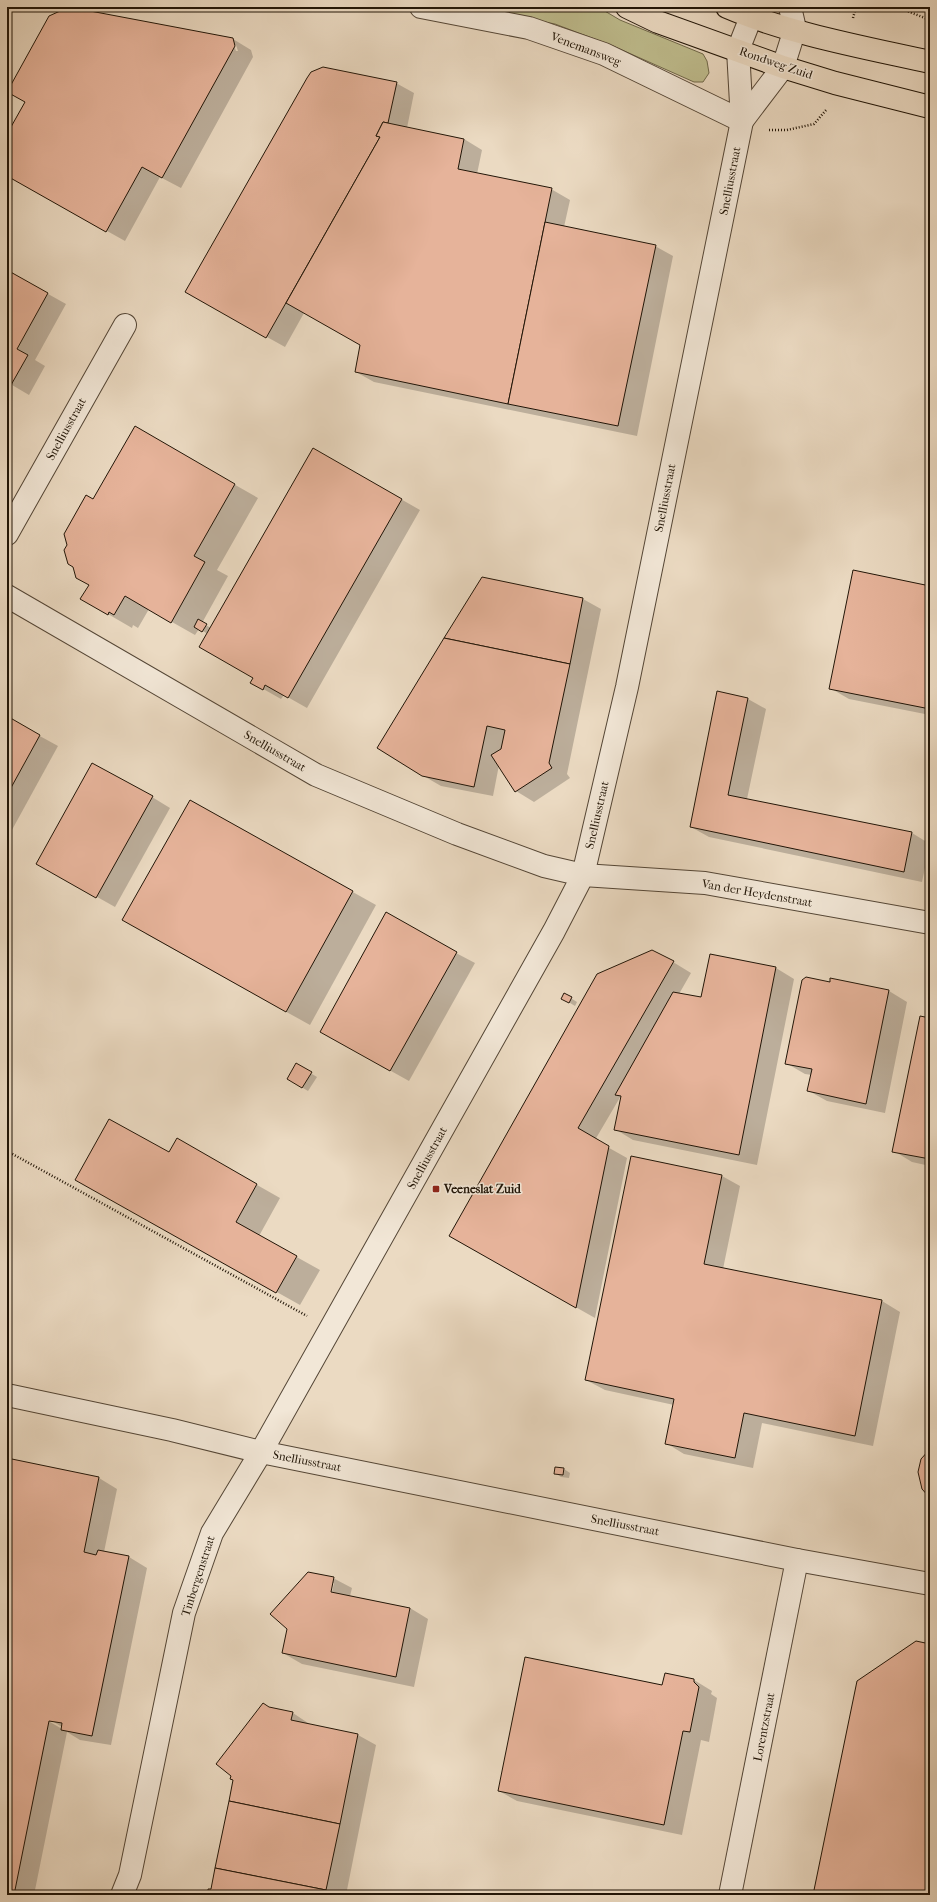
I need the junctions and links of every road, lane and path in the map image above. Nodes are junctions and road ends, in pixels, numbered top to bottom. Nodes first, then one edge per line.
1 (421, 7) edge
2 (627, 7) edge
3 (727, 7) edge
4 (790, 7) edge
5 (897, 7) edge
6 (754, 12) edge
7 (930, 20) edge
8 (795, 29) junction
9 (738, 50) junction
10 (930, 62) edge
11 (783, 67) junction
12 (930, 107) edge
13 (742, 121) junction
14 (125, 324) dead end
15 (7, 534) edge
16 (7, 596) edge
17 (583, 875) junction
18 (930, 923) edge
19 (7, 1151) edge
20 (331, 1328) junction
21 (7, 1395) edge
22 (261, 1452) junction
23 (798, 1560) junction
24 (930, 1584) edge
25 (122, 1895) edge
26 (730, 1895) edge

1 - 13 street, Venemansweg
2 - 9 main road, Rondweg Zuid
3 - 6 main road
4 - 8 street
5 - 7 path
6 - 8 main road
6 - 9 street
8 - 10 main road
8 - 11 street, Snelliusstraat
9 - 11 main road, Rondweg Zuid
9 - 13 street, Snelliusstraat
11 - 12 main road, Rondweg Zuid
11 - 13 street, Snelliusstraat
13 - 17 street, Snelliusstraat
14 - 15 street, Snelliusstraat
16 - 17 street, Snelliusstraat
17 - 18 street, Van der Heydenstraat
17 - 20 street, Snelliusstraat
19 - 20 path
20 - 22 street, Snelliusstraat
21 - 22 street
22 - 23 street, Snelliusstraat
22 - 25 street, Tinbergenstraat
23 - 24 street, Snelliusstraat
23 - 26 street, Lorentzstraat

